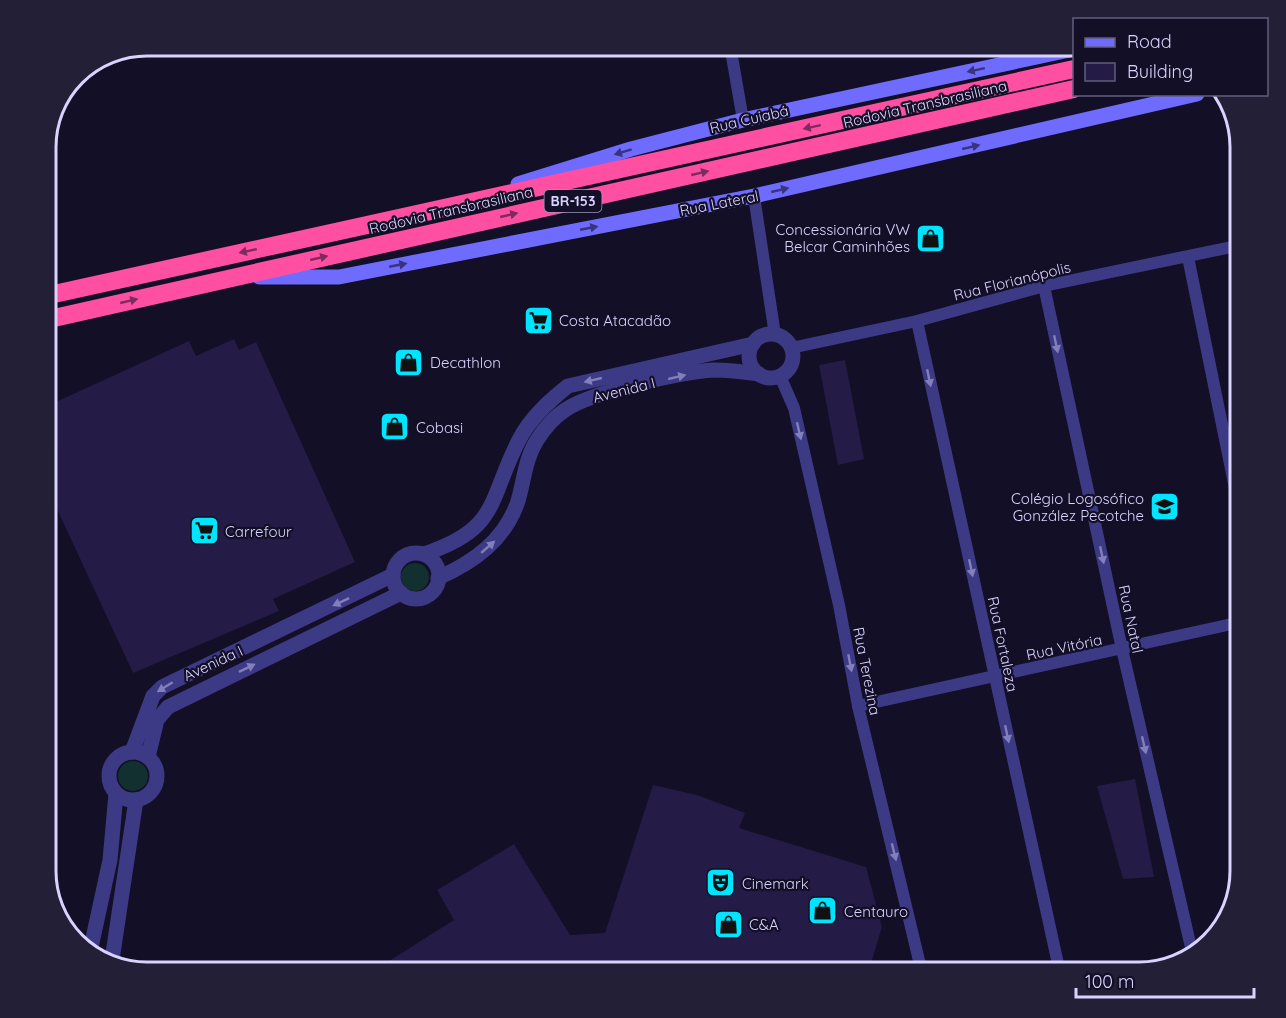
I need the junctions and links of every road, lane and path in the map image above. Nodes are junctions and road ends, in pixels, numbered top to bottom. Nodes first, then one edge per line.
1 (732, 55) edge
2 (1046, 55) edge
3 (1073, 69) edge
4 (1073, 89) edge
5 (1188, 96) edge
6 (742, 120) junction
7 (754, 196) junction
8 (428, 212) junction
9 (1230, 247) edge
10 (1188, 256) junction
11 (235, 277) junction
12 (1044, 286) junction
13 (56, 294) edge
14 (56, 319) edge
15 (917, 321) junction
16 (775, 335) junction
17 (753, 344) junction
18 (791, 348) junction
19 (759, 374) junction
20 (780, 376) junction
21 (1230, 464) edge
22 (424, 554) junction
23 (393, 575) junction
24 (438, 578) junction
25 (401, 593) junction
26 (1230, 624) edge
27 (1122, 649) junction
28 (995, 677) junction
29 (858, 706) junction
30 (132, 752) junction
31 (148, 757) junction
32 (116, 794) junction
33 (136, 800) junction
34 (92, 944) edge
35 (1191, 947) edge
36 (113, 956) edge
37 (919, 962) edge
38 (1058, 962) edge

1 - 6 street
2 -> 6 main road, Rua Cuiabá
3 -> 8 highway, Rodovia Transbrasiliana / BR-153
11 -> 4 highway, Rodovia Transbrasiliana / BR-153
7 -> 5 main road, Rua Lateral
6 -> 8 main road, Rua Cuiabá
11 -> 7 main road, Rua Lateral
7 - 16 street
8 -> 13 highway, Rodovia Transbrasiliana / BR-153
9 - 10 street, Rua Florianópolis
10 - 12 street, Rua Florianópolis
10 - 21 street
14 -> 11 highway, Rodovia Transbrasiliana / BR-153
12 - 15 street, Rua Florianópolis
12 -> 27 street, Rua Natal
15 - 18 street, Rua Florianópolis
15 -> 28 street, Rua Fortaleza
16 - 17 street
16 - 18 street
17 - 19 street
17 -> 22 street, Avenida I
18 - 20 street
19 - 20 street
24 -> 19 street, Avenida I
20 -> 29 street, Rua Terezina
22 - 23 street
22 - 24 street
23 - 25 street
23 -> 30 street, Avenida I
24 - 25 street
31 -> 25 street, Avenida I
26 - 27 street, Rua Vitória
27 - 28 street, Rua Vitória
27 -> 35 street, Rua Natal
28 - 29 street, Rua Vitória
28 -> 38 street, Rua Fortaleza
29 -> 37 street, Rua Terezina
30 - 31 street
30 - 32 street
31 - 33 street, Avenida I
32 - 33 street
32 - 34 street
33 - 36 street

